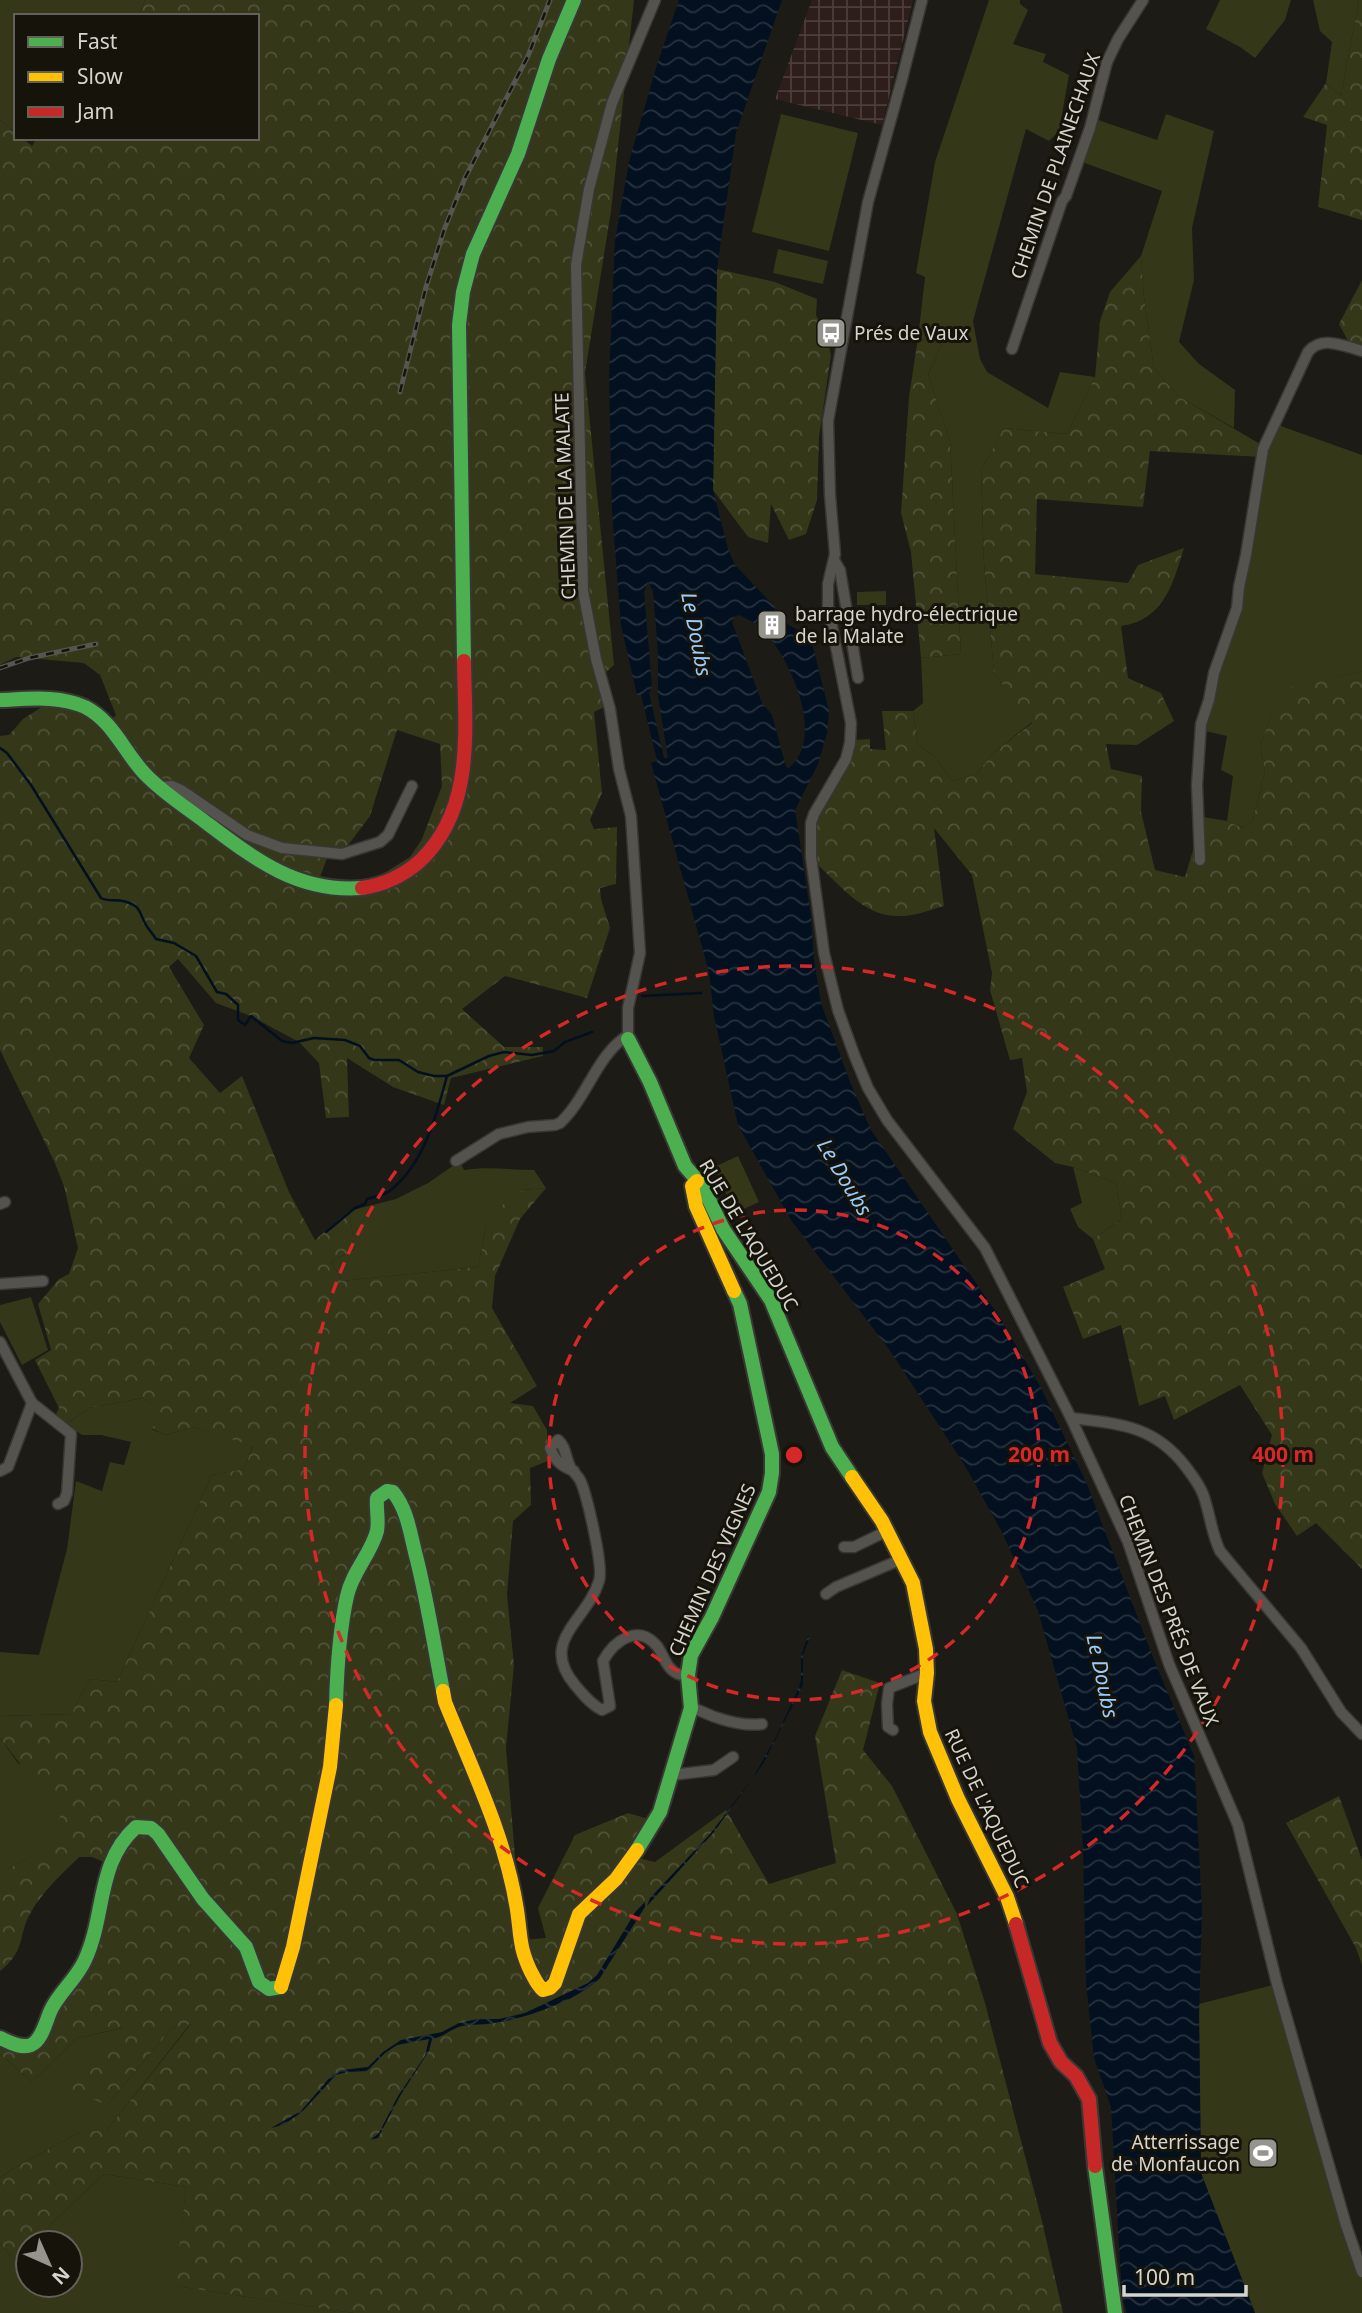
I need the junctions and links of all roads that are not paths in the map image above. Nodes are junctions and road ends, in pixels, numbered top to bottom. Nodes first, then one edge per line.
1 (574, 0) edge
2 (655, 0) edge
3 (922, 0) edge
4 (1143, 0) edge
5 (1012, 349) dead end
6 (1362, 351) edge
7 (834, 560) junction
8 (858, 678) dead end
9 (0, 701) edge
10 (412, 786) dead end
11 (160, 787) junction
12 (1200, 860) dead end
13 (628, 1039) junction
14 (456, 1161) dead end
15 (697, 1181) junction
16 (43, 1281) dead end
17 (0, 1284) edge
18 (0, 1342) edge
19 (32, 1404) junction
20 (1071, 1418) junction
21 (0, 1471) edge
22 (574, 1471) dead end
23 (58, 1504) dead end
24 (887, 1531) junction
25 (844, 1547) dead end
26 (902, 1559) junction
27 (826, 1594) dead end
28 (927, 1673) junction
29 (688, 1675) junction
30 (691, 1708) junction
31 (762, 1724) dead end
32 (893, 1730) dead end
33 (1362, 1734) edge
34 (733, 1757) dead end
35 (671, 1775) junction
36 (0, 2038) edge
37 (1362, 2272) edge
38 (1115, 2313) edge

1 - 11 street
2 - 13 street, CHEMIN DE LA MALATE
3 - 7 street, CHEMIN DES PRÉS DE VAUX
4 - 5 street, CHEMIN DE PLAINECHAUX
6 - 12 street
7 - 8 street, CHEMIN DES PRÉS DE VAUX
7 - 20 street, CHEMIN DES PRÉS DE VAUX
9 - 11 street
10 - 11 street
13 - 14 street
13 - 15 street, RUE DE L'AQUEDUC
15 - 24 street, RUE DE L'AQUEDUC
15 - 29 street, CHEMIN DES VIGNES
16 - 17 street
18 - 19 street
19 - 21 street
19 - 23 street
20 - 33 street
20 - 37 street, CHEMIN DES PRÉS DE VAUX
22 - 29 street
24 - 25 street
24 - 26 street, RUE DE L'AQUEDUC
26 - 27 street
26 - 28 street, RUE DE L'AQUEDUC
28 - 32 street
28 - 38 street, RUE DE L'AQUEDUC
29 - 30 street, CHEMIN DES VIGNES
30 - 31 street
30 - 35 street, CHEMIN DES VIGNES
34 - 35 street
35 - 36 street, CHEMIN DES VIGNES

